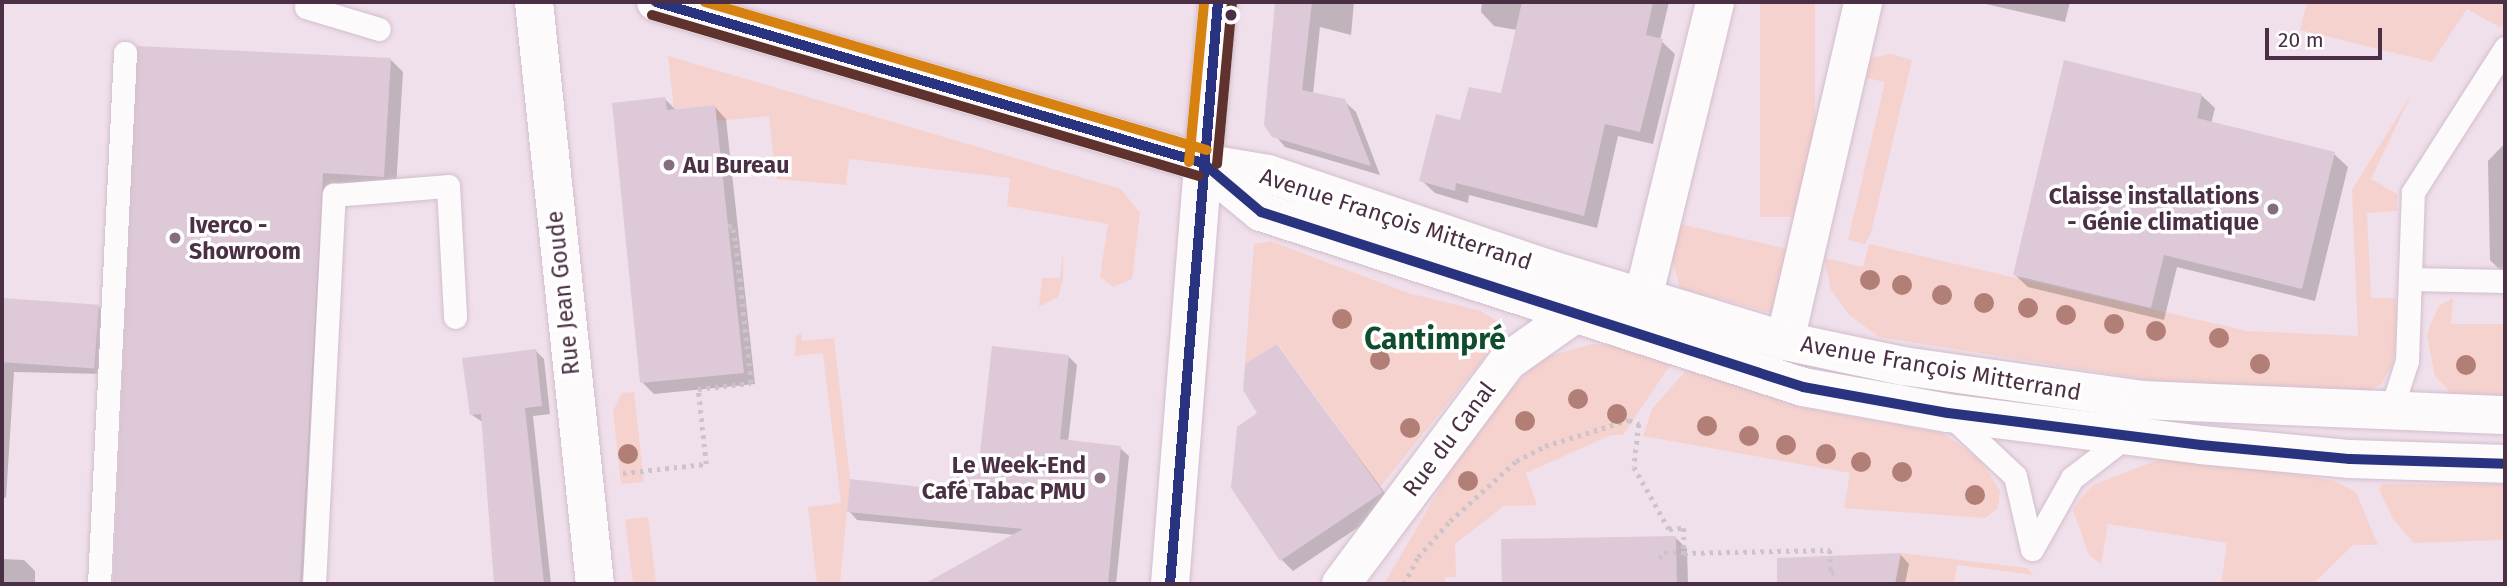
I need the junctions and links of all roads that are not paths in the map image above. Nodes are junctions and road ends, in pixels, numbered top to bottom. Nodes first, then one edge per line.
1 (534, 2) edge
2 (656, 2) edge
3 (1218, 2) edge
4 (1715, 2) edge
5 (306, 7) dead end
6 (1861, 12) edge
7 (379, 29) dead end
8 (2505, 48) edge
9 (125, 53) dead end
10 (1203, 163) junction
11 (2410, 278) junction
12 (2505, 281) edge
13 (1643, 298) junction
14 (1576, 313) junction
15 (455, 317) dead end
16 (1785, 341) junction
17 (1948, 413) junction
18 (2390, 413) junction
19 (2505, 415) edge
20 (2129, 435) junction
21 (2505, 464) edge
22 (99, 584) edge
23 (314, 584) edge
24 (594, 584) edge
25 (1170, 584) edge
26 (1341, 584) edge

1 - 24 main road, Rue Jean Goude
2 - 10 main road
3 - 10 main road
4 - 13 main road
5 - 7 lane
6 - 16 main road
8 - 11 lane
9 - 22 lane
10 - 13 main road, Avenue François Mitterrand
10 - 14 main road, Avenue François Mitterrand
10 - 25 main road
11 - 12 lane
11 - 18 lane
13 - 16 main road, Avenue François Mitterrand
14 - 17 main road, Avenue François Mitterrand
14 - 26 main road, Rue du Canal
15 - 23 lane
16 - 18 main road, Avenue François Mitterrand
17 - 20 main road, Avenue François Mitterrand
17 - 20 lane
18 - 19 main road, Avenue François Mitterrand
20 - 21 main road, Avenue François Mitterrand

